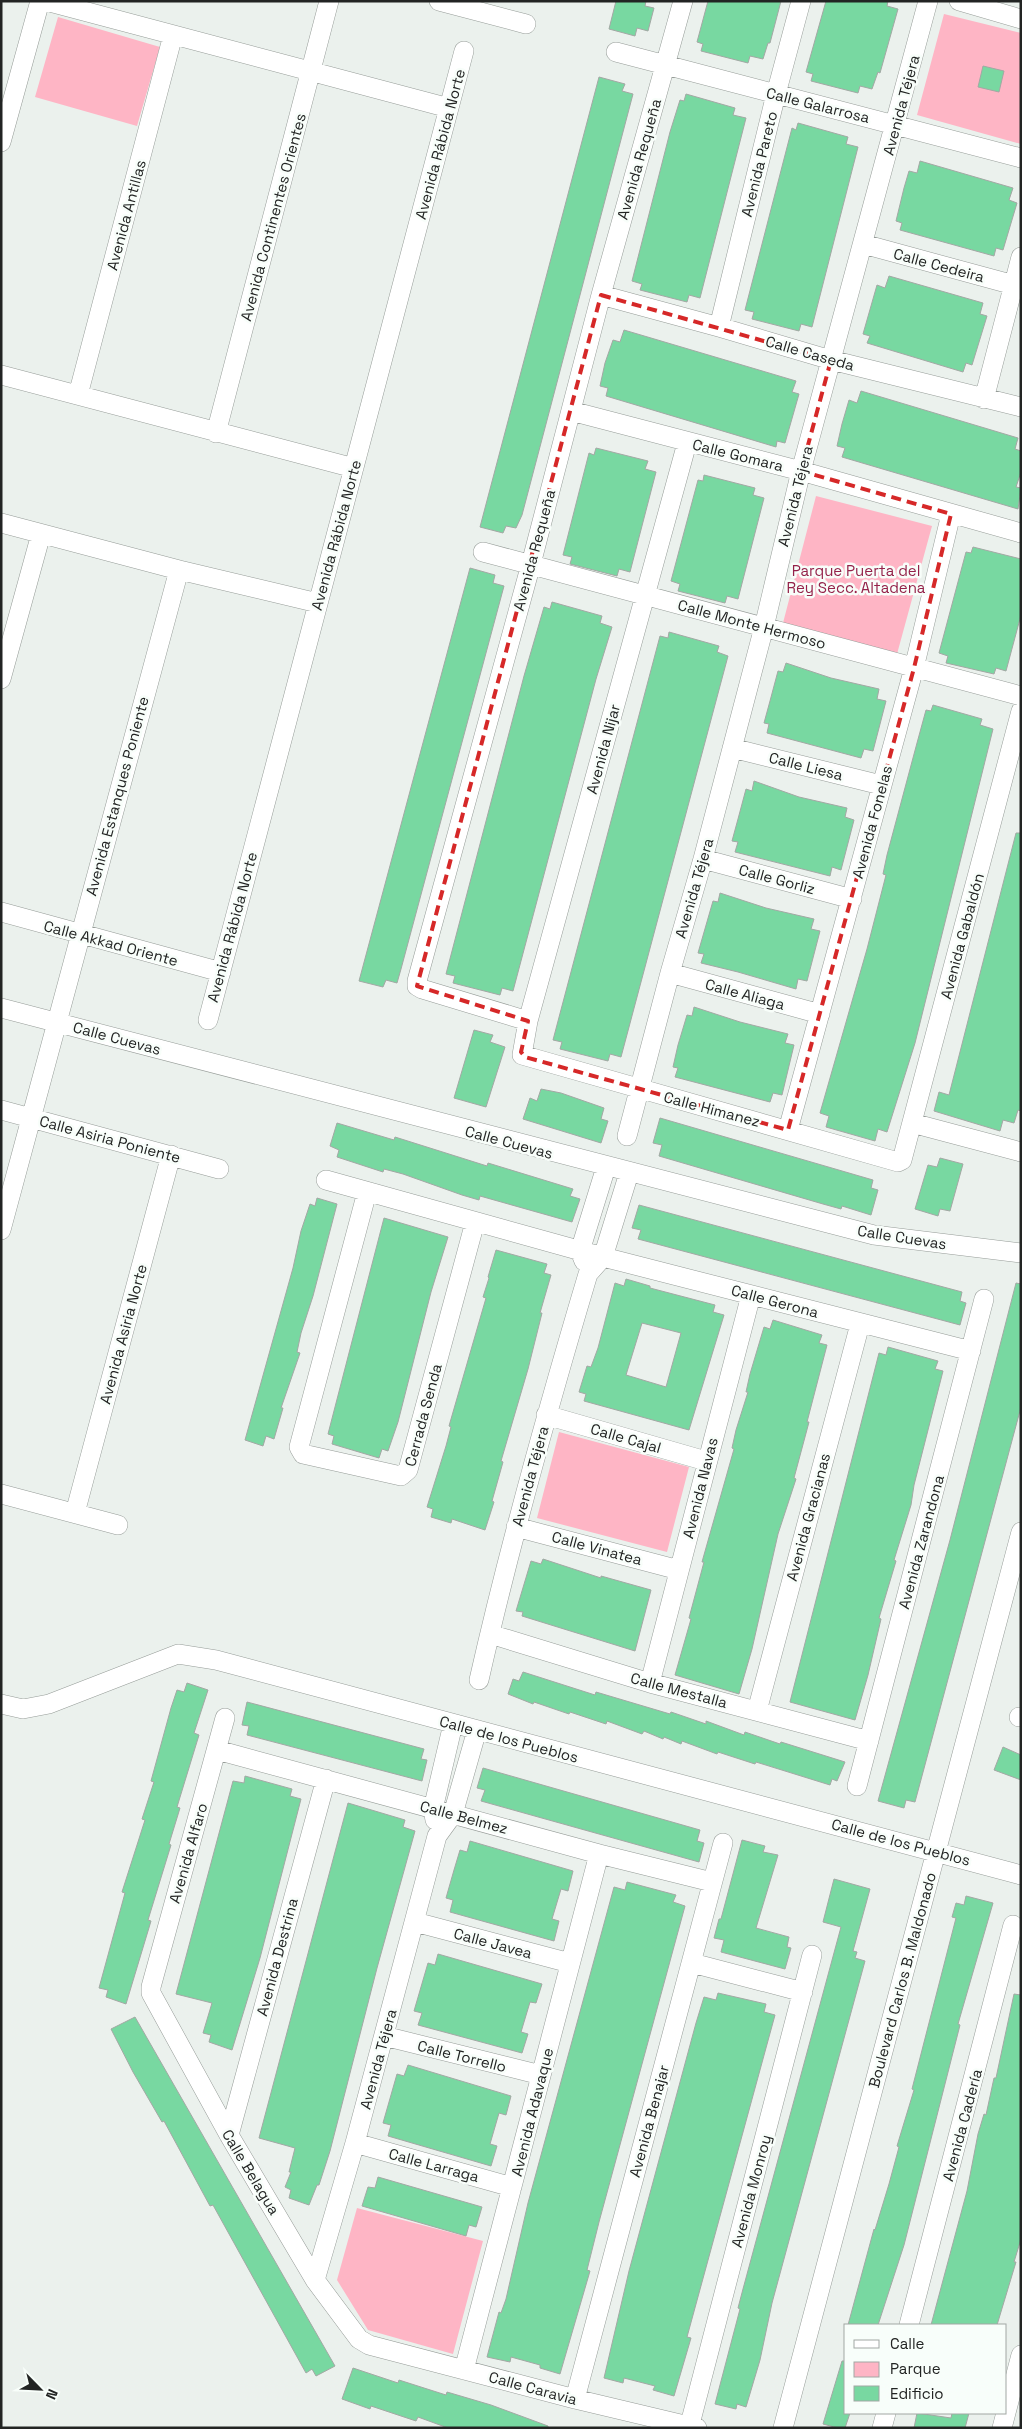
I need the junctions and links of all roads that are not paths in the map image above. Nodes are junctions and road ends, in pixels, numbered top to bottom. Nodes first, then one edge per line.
1 (40, 1) edge
2 (46, 1) edge
3 (329, 1) edge
4 (439, 1) edge
5 (683, 1) edge
6 (801, 1) edge
7 (928, 1) edge
8 (959, 1) edge
9 (1021, 19) edge
10 (526, 24) dead end
11 (174, 35) junction
12 (464, 51) dead end
13 (616, 52) dead end
14 (666, 65) junction
15 (311, 72) junction
16 (776, 94) junction
17 (449, 108) junction
18 (896, 124) junction
19 (1, 142) edge
20 (1021, 158) edge
21 (863, 244) junction
22 (1021, 257) edge
23 (1014, 285) junction
24 (601, 295) junction
25 (719, 327) junction
26 (831, 360) junction
27 (1, 375) edge
28 (78, 394) junction
29 (984, 399) junction
30 (1021, 407) edge
31 (571, 411) junction
32 (216, 433) junction
33 (687, 443) junction
34 (354, 468) junction
35 (801, 471) junction
36 (951, 514) junction
37 (1, 523) edge
38 (1021, 532) edge
39 (41, 534) junction
40 (484, 552) dead end
41 (531, 564) junction
42 (179, 570) junction
43 (645, 595) junction
44 (318, 603) junction
45 (764, 628) junction
46 (914, 668) junction
47 (1, 680) edge
48 (1021, 696) edge
49 (1021, 712) edge
50 (732, 748) junction
51 (881, 785) junction
52 (703, 859) junction
53 (852, 899) junction
54 (1, 912) edge
55 (80, 934) junction
56 (221, 972) junction
57 (670, 973) junction
58 (1, 1008) edge
59 (820, 1014) junction
60 (208, 1020) dead end
61 (528, 1021) junction
62 (58, 1023) junction
63 (522, 1056) joint
64 (640, 1089) junction
65 (1, 1110) edge
66 (32, 1118) junction
67 (912, 1123) junction
68 (788, 1130) junction
69 (627, 1136) dead end
70 (1021, 1152) edge
71 (172, 1155) junction
72 (902, 1160) joint
73 (606, 1167) junction
74 (219, 1169) dead end
75 (629, 1173) junction
76 (326, 1180) dead end
77 (367, 1192) junction
78 (475, 1222) junction
79 (1, 1230) edge
80 (580, 1251) junction
81 (1021, 1253) edge
82 (603, 1257) junction
83 (588, 1274) junction
84 (751, 1295) junction
85 (984, 1299) dead end
86 (860, 1324) junction
87 (971, 1351) junction
88 (546, 1415) junction
89 (706, 1461) junction
90 (1, 1494) edge
91 (75, 1514) junction
92 (118, 1525) dead end
93 (516, 1526) junction
94 (1021, 1532) edge
95 (679, 1570) junction
96 (490, 1634) junction
97 (480, 1680) dead end
98 (650, 1682) junction
99 (1, 1704) edge
100 (756, 1710) junction
101 (225, 1718) dead end
102 (453, 1724) junction
103 (477, 1730) junction
104 (869, 1741) junction
105 (217, 1750) junction
106 (326, 1779) junction
107 (857, 1786) dead end
108 (433, 1809) junction
109 (453, 1814) junction
110 (437, 1836) junction
111 (723, 1843) dead end
112 (936, 1850) junction
113 (599, 1854) junction
114 (1021, 1875) edge
115 (712, 1882) junction
116 (415, 1922) junction
117 (1014, 1925) dead end
118 (812, 1955) dead end
119 (570, 1963) junction
120 (692, 1963) junction
121 (1012, 1965) edge
122 (151, 1987) joint
123 (803, 1992) junction
124 (384, 2036) junction
125 (541, 2075) junction
126 (228, 2135) junction
127 (355, 2144) junction
128 (512, 2187) junction
129 (315, 2280) junction
130 (909, 2324) edge
131 (370, 2345) joint
132 (1021, 2355) edge
133 (464, 2370) junction
134 (575, 2399) junction
135 (1007, 2409) edge
136 (886, 2414) edge
137 (1006, 2414) edge
138 (691, 2427) edge
139 (783, 2428) edge
140 (882, 2428) edge
141 (1002, 2428) edge

1 - 19 street
2 - 11 street
3 - 15 street, Avenida Continentes Orientes
4 - 10 street
5 - 14 street, Avenida Requeña
6 - 16 street, Avenida Pareto
7 - 18 street, Avenida Téjera
8 - 9 street
11 - 15 street
11 - 28 street, Avenida Antillas
12 - 17 street, Avenida Rábida Norte
13 - 14 street, Calle Galarrosa
14 - 16 street, Calle Galarrosa
14 - 24 street, Avenida Requeña
15 - 17 street
15 - 32 street, Avenida Continentes Orientes
16 - 18 street, Calle Galarrosa
16 - 25 street, Avenida Pareto
17 - 34 street, Avenida Rábida Norte
18 - 20 street, Calle Galarrosa
18 - 21 street, Avenida Téjera
21 - 23 street, Calle Cedeira
21 - 26 street, Avenida Téjera
22 - 23 street
23 - 29 street
24 - 25 street, Calle Caseda
24 - 31 street, Avenida Requeña
25 - 26 street, Calle Caseda
26 - 29 street, Calle Caseda
26 - 35 street, Avenida Téjera
27 - 28 street
28 - 32 street
29 - 30 street, Calle Caseda
31 - 33 street, Calle Gomara
31 - 41 street, Avenida Requeña
32 - 34 street
33 - 35 street, Calle Gomara
33 - 43 street, Avenida Nijar
34 - 44 street, Avenida Rábida Norte
35 - 36 street, Calle Gomara
35 - 45 street, Avenida Téjera
36 - 38 street, Calle Gomara
36 - 46 street, Avenida Fonelas
37 - 39 street
39 - 42 street
39 - 47 street
40 - 41 street, Calle Monte Hermoso
41 - 43 street, Calle Monte Hermoso
41 - 61 street, Avenida Requeña
42 - 44 street
42 - 55 street, Avenida Estanques Poniente
43 - 45 street, Calle Monte Hermoso
43 - 61 street, Avenida Nijar
44 - 56 street, Avenida Rábida Norte
45 - 46 street, Calle Monte Hermoso
45 - 50 street, Avenida Téjera
46 - 48 street, Calle Monte Hermoso
46 - 51 street, Avenida Fonelas
49 - 67 street, Avenida Gabaldón
50 - 51 street, Calle Liesa
50 - 52 street, Avenida Téjera
51 - 53 street, Avenida Fonelas
52 - 53 street, Calle Gorliz
52 - 57 street, Avenida Téjera
53 - 59 street, Avenida Fonelas
54 - 55 street, Calle Akkad Oriente
55 - 56 street, Calle Akkad Oriente
55 - 62 street, Avenida Estanques Poniente
56 - 60 street, Avenida Rábida Norte
57 - 59 street, Calle Aliaga
57 - 64 street, Avenida Téjera
58 - 62 street, Calle Cuevas
59 - 68 street, Avenida Fonelas
61 - 63 street, Avenida Nijar
62 - 66 street, Avenida Estanques Poniente
62 - 73 street, Calle Cuevas
63 - 64 street, Calle Himanez
64 - 68 street, Calle Himanez
64 - 69 street, Avenida Téjera
65 - 66 street, Calle Asiria Poniente
66 - 71 street, Calle Asiria Poniente
66 - 79 street, Avenida Estanques Poniente
67 - 70 street
67 - 72 street, Avenida Gabaldón
68 - 72 street, Calle Himanez
71 - 74 street, Calle Asiria Poniente
71 - 91 street, Avenida Asiria Norte
73 - 75 street, Calle Cuevas
73 - 80 street
75 - 81 street, Calle Cuevas
75 - 82 street, Avenida Téjera
76 - 77 street
77 - 78 street
77 - 78 street, Cerrada Senda
78 - 80 street
80 - 82 street, Calle Gerona
80 - 83 street
82 - 83 street, Avenida Téjera
82 - 84 street, Calle Gerona
83 - 88 street, Avenida Téjera
84 - 86 street, Calle Gerona
84 - 89 street, Avenida Navas
85 - 87 street, Avenida Zarandona
86 - 87 street, Calle Gerona
86 - 100 street, Avenida Gracianas
87 - 104 street, Avenida Zarandona
88 - 89 street, Calle Cajal
88 - 93 street, Avenida Téjera
89 - 95 street, Avenida Navas
90 - 91 street
91 - 92 street
93 - 95 street, Calle Vinatea
93 - 96 street, Avenida Téjera
94 - 112 street, Boulevard Carlos B. Maldonado
95 - 98 street, Avenida Navas
96 - 97 street, Avenida Téjera
96 - 98 street, Calle Mestalla
98 - 100 street, Calle Mestalla
99 - 102 street, Calle de los Pueblos
100 - 104 street, Calle Mestalla
101 - 105 street, Avenida Alfaro
102 - 103 street, Calle de los Pueblos
102 - 108 street, Avenida Téjera
103 - 109 street, Avenida Téjera
103 - 112 street, Calle de los Pueblos
104 - 107 street, Avenida Zarandona
105 - 106 street, Calle Belmez
105 - 122 street, Avenida Alfaro
106 - 108 street, Calle Belmez
106 - 126 street, Avenida Destrina
108 - 109 street, Calle Belmez
108 - 110 street, Avenida Téjera
109 - 110 street, Avenida Téjera
109 - 113 street, Calle Belmez
110 - 116 street, Avenida Téjera
111 - 115 street, Avenida Benajar
112 - 114 street, Calle de los Pueblos
112 - 139 street, Boulevard Carlos B. Maldonado
113 - 115 street, Calle Belmez
113 - 119 street, Avenida Adavaque
115 - 120 street, Avenida Benajar
116 - 119 street, Calle Javea
116 - 124 street, Avenida Téjera
117 - 121 street, Avenida Cadería
118 - 123 street, Avenida Monroy
119 - 125 street, Avenida Adavaque
120 - 123 street
120 - 134 street, Avenida Benajar
121 - 130 street, Avenida Cadería
122 - 126 street, Calle Belagua
123 - 138 street, Avenida Monroy
124 - 125 street, Calle Torrello
124 - 127 street, Avenida Téjera
125 - 128 street, Avenida Adavaque
126 - 129 street, Calle Belagua
127 - 128 street, Calle Larraga
127 - 129 street, Avenida Téjera
128 - 133 street, Avenida Adavaque
129 - 131 street, Calle Belagua
131 - 133 street, Calle Caravia
132 - 135 street
133 - 134 street, Calle Caravia
134 - 138 street, Calle Caravia
136 - 140 street
137 - 141 street

